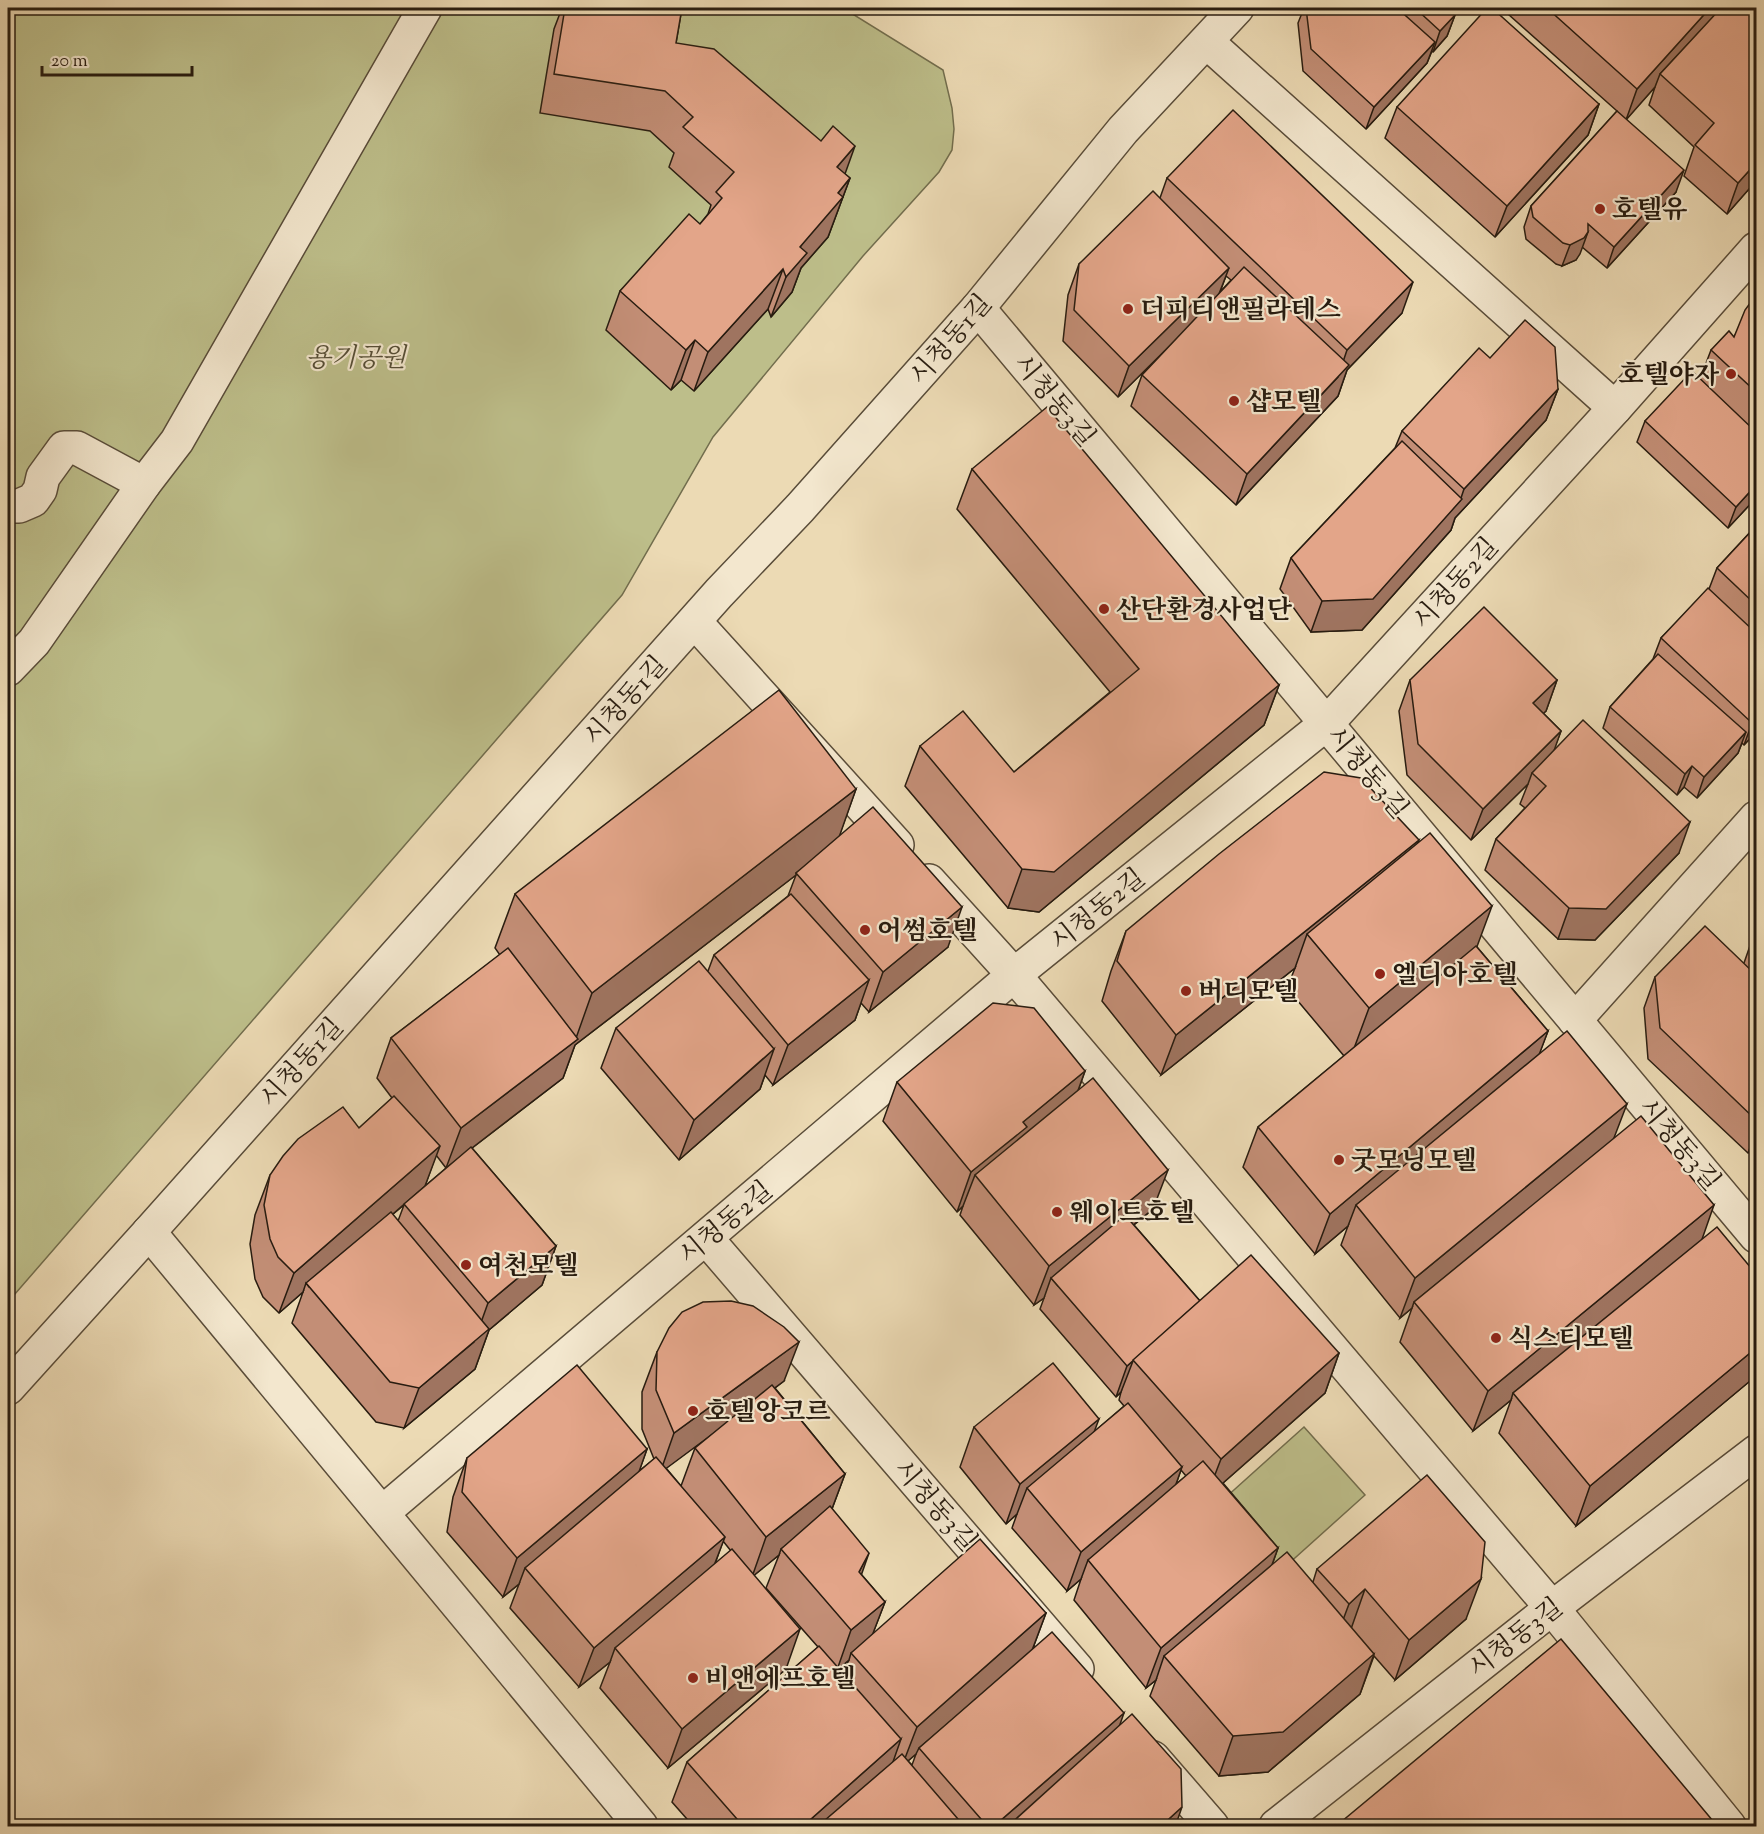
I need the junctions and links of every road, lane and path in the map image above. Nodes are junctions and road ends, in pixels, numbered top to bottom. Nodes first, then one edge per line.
1 (425, 8) edge
2 (1237, 8) edge
3 (1207, 42) junction
4 (1756, 249) edge
5 (978, 308) junction
6 (1615, 408) junction
7 (144, 484) junction
8 (8, 506) edge
9 (694, 622) junction
10 (8, 669) edge
11 (1327, 723) junction
12 (1756, 818) edge
13 (1014, 975) junction
14 (1575, 1020) junction
15 (149, 1232) junction
16 (1756, 1236) edge
17 (706, 1238) junction
18 (8, 1388) edge
19 (1756, 1452) edge
20 (382, 1512) junction
21 (1552, 1608) junction
22 (1095, 1691) edge
23 (1134, 1736) edge
24 (641, 1827) edge
25 (1212, 1827) edge
26 (1276, 1827) edge
27 (1729, 1827) edge

1 - 7 street
2 - 3 street, 시청동1길
3 - 5 street, 시청동1길
3 - 6 street
4 - 6 street, 시청동2길
5 - 9 street, 시청동1길
5 - 11 street, 시청동3길
6 - 11 street, 시청동2길
7 - 8 street
7 - 10 street
9 - 13 street
9 - 15 street, 시청동1길
11 - 13 street, 시청동2길
11 - 14 street, 시청동3길
12 - 14 street
13 - 17 street, 시청동2길
13 - 21 street
14 - 16 street, 시청동3길
15 - 18 street, 시청동1길
15 - 20 street
17 - 20 street, 시청동2길
17 - 22 street, 시청동3길
19 - 21 street, 시청동3길
20 - 24 street
21 - 26 street, 시청동3길
21 - 27 street
23 - 25 street

